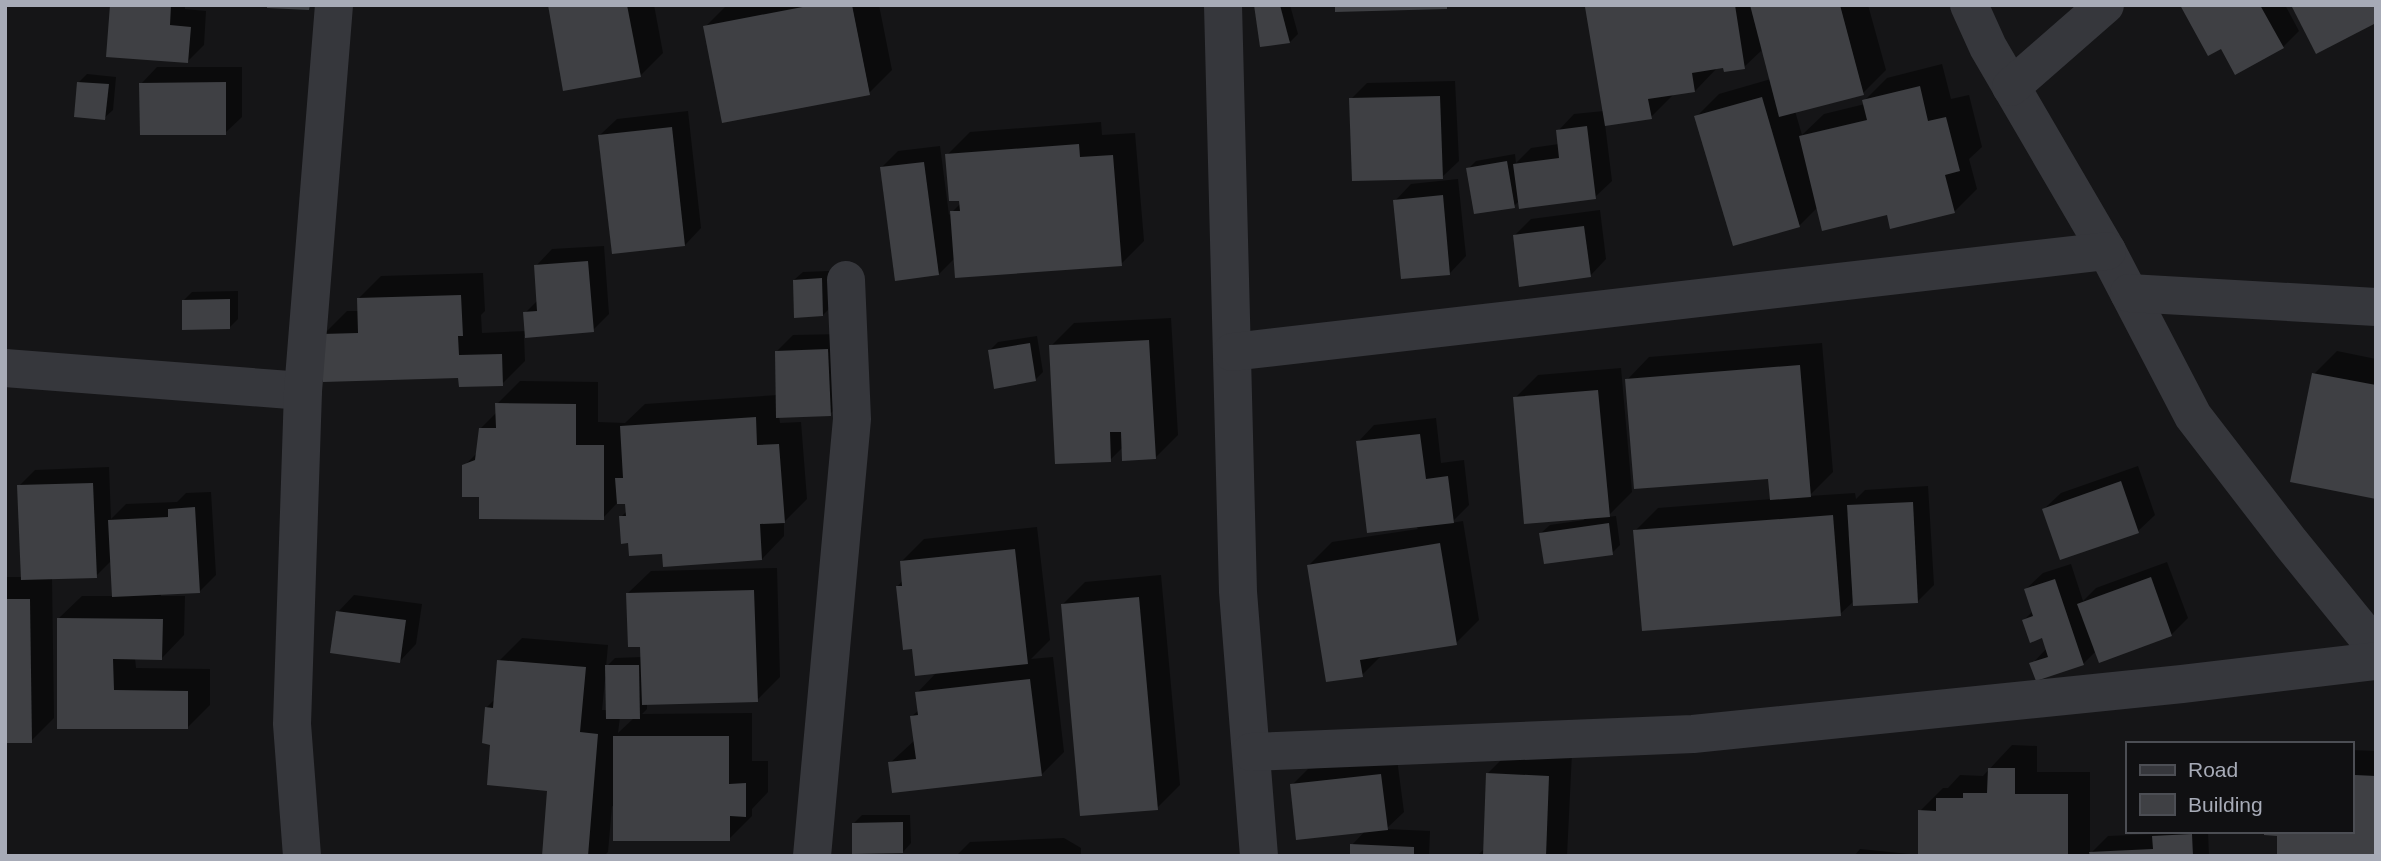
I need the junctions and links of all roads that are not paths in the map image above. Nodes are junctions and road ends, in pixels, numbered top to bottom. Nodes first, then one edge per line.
1 (334, 5) edge
2 (1223, 5) edge
3 (1969, 5) edge
4 (2105, 5) edge
5 (2011, 86) junction
6 (2107, 251) junction
7 (846, 280) dead end
8 (2129, 293) junction
9 (2376, 307) edge
10 (1232, 352) junction
11 (5, 368) edge
12 (303, 391) junction
13 (2376, 648) edge
14 (2376, 661) edge
15 (1251, 752) junction
16 (302, 856) edge
17 (812, 856) edge
18 (1259, 856) edge

1 - 12 street
2 - 10 street
3 - 5 street
4 - 5 street
5 - 6 street
6 - 8 street
6 - 10 street
7 - 17 street
8 - 9 street
8 - 13 street
10 - 15 street
11 - 12 street
12 - 16 street
14 - 15 street
15 - 18 street

